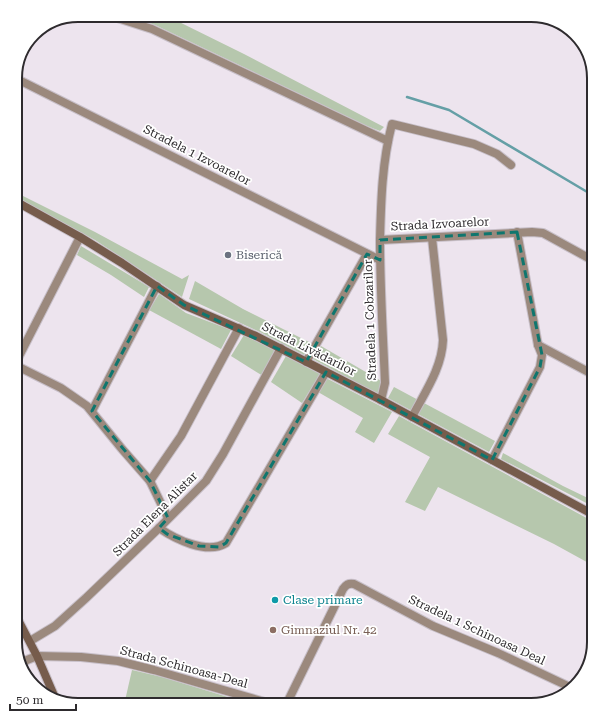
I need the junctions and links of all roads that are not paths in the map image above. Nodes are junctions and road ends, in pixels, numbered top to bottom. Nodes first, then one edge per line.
1 (130, 22) edge
2 (22, 82) edge
3 (388, 140) junction
4 (511, 165) dead end
5 (22, 204) edge
6 (517, 232) junction
7 (80, 237) junction
8 (432, 238) junction
9 (380, 240) junction
10 (367, 254) junction
11 (587, 257) edge
12 (380, 260) junction
13 (157, 286) junction
14 (239, 328) junction
15 (538, 345) junction
16 (281, 348) junction
17 (22, 350) edge
18 (306, 362) junction
19 (22, 368) edge
20 (587, 371) edge
21 (326, 372) junction
22 (381, 400) junction
23 (92, 411) junction
24 (412, 417) junction
25 (492, 460) junction
26 (150, 481) junction
27 (587, 511) edge
28 (168, 518) junction
29 (159, 528) junction
30 (22, 627) edge
31 (30, 641) junction
32 (37, 656) junction
33 (25, 661) edge
34 (566, 685) edge
35 (52, 691) edge
36 (251, 698) edge
37 (289, 698) edge

1 - 3 street
2 - 10 street, Stradela 1 Izvoarelor
3 - 4 street, Strada Izvoarelor
3 - 9 street, Strada Izvoarelor
5 - 7 street, Strada Livădarilor
6 - 8 street, Strada Izvoarelor
6 - 11 street, Strada Izvoarelor
6 - 15 street
7 - 13 street, Strada Livădarilor
7 - 17 street
8 - 9 street, Strada Izvoarelor
8 - 24 street
9 - 12 street, Stradela 1 Cobzarilor
10 - 12 street, Stradela 1 Izvoarelor
10 - 18 street
12 - 22 street, Stradela 1 Cobzarilor
13 - 14 street, Strada Livădarilor
13 - 23 street
14 - 16 street, Strada Livădarilor
14 - 26 street
15 - 20 street
15 - 25 street
16 - 18 street, Strada Livădarilor
16 - 28 street, Strada Elena Alistar
18 - 21 street, Strada Livădarilor
19 - 23 street
21 - 22 street, Strada Livădarilor
21 - 29 street
22 - 24 street, Strada Livădarilor
23 - 26 street
24 - 25 street, Strada Livădarilor
25 - 27 street, Strada Livădarilor
26 - 28 street
28 - 29 street, Strada Elena Alistar
29 - 31 street, Strada Elena Alistar
30 - 31 street
31 - 32 street
32 - 33 street
32 - 35 street
32 - 36 street, Strada Schinoasa-Deal
34 - 37 street, Stradela 1 Schinoasa Deal

